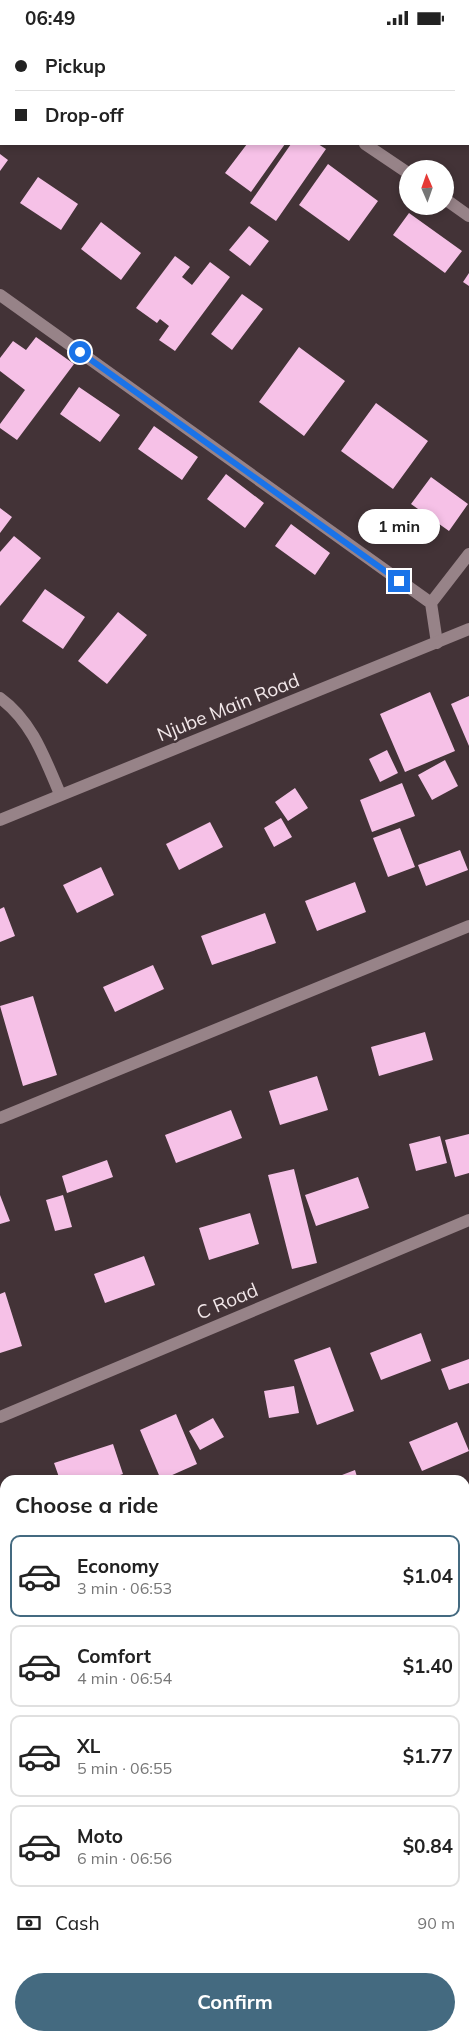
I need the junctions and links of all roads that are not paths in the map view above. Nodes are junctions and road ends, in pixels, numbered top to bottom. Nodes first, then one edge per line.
1 (366, 145) edge
2 (399, 167) edge
3 (454, 205) edge
4 (469, 216) edge
5 (0, 295) edge
6 (469, 555) edge
7 (431, 603) junction
8 (469, 629) edge
9 (437, 643) junction
10 (0, 698) edge
11 (60, 794) junction
12 (0, 820) edge
13 (469, 926) edge
14 (0, 1118) edge
15 (469, 1220) edge
16 (0, 1417) edge

1 - 2 street
3 - 4 street
5 - 7 street
6 - 7 street
7 - 9 street
8 - 9 street, Njube Main Road
9 - 11 street, Njube Main Road
10 - 11 street
11 - 12 street, Njube Main Road
13 - 14 street
15 - 16 street, C Road

